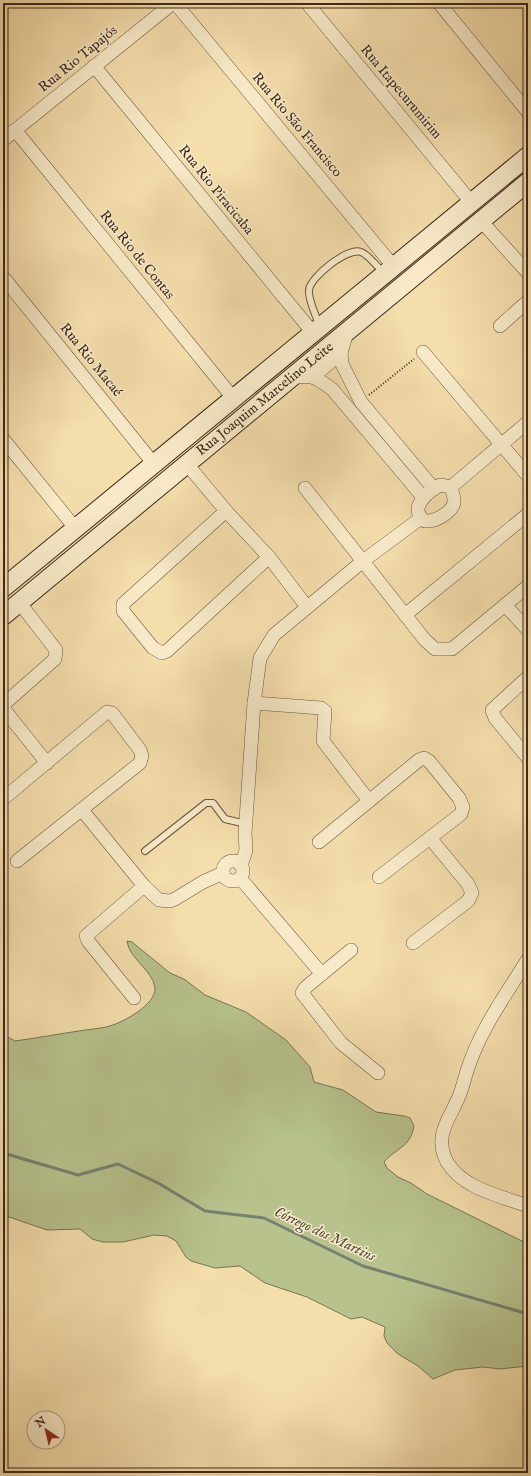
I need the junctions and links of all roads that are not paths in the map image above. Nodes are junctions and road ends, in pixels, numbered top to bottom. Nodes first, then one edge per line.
1 (174, 3) edge
2 (307, 3) edge
3 (439, 3) edge
4 (94, 66) junction
5 (528, 112) edge
6 (15, 130) junction
7 (3, 140) edge
8 (528, 156) edge
9 (528, 161) edge
10 (528, 182) edge
11 (493, 184) junction
12 (507, 199) junction
13 (471, 202) junction
14 (482, 222) junction
15 (389, 270) junction
16 (528, 273) edge
17 (3, 277) edge
18 (528, 301) edge
19 (500, 326) dead end
20 (317, 331) junction
21 (347, 332) junction
22 (296, 348) junction
23 (424, 352) road end
24 (340, 353) junction
25 (314, 376) junction
26 (288, 379) junction
27 (234, 399) junction
28 (238, 421) junction
29 (528, 422) edge
30 (3, 438) edge
31 (502, 445) junction
32 (186, 463) junction
33 (154, 464) junction
34 (528, 476) edge
35 (451, 487) junction
36 (305, 488) dead end
37 (434, 489) junction
38 (423, 497) junction
39 (226, 511) junction
40 (528, 514) edge
41 (421, 518) junction
42 (76, 529) junction
43 (269, 557) junction
44 (40, 558) junction
45 (363, 561) junction
46 (54, 574) junction
47 (18, 577) junction
48 (528, 586) edge
49 (3, 588) edge
50 (24, 598) junction
51 (505, 605) junction
52 (307, 607) junction
53 (405, 615) junction
54 (3, 616) edge
55 (528, 630) edge
56 (528, 677) edge
57 (254, 704) junction
58 (3, 705) edge
59 (3, 708) edge
60 (528, 758) edge
61 (47, 763) junction
62 (3, 799) edge
63 (369, 801) junction
64 (82, 810) junction
65 (246, 829) junction
66 (430, 838) junction
67 (319, 842) dead end
68 (145, 851) dead end
69 (16, 861) dead end
70 (232, 871) junction
71 (379, 877) dead end
72 (144, 886) junction
73 (413, 943) dead end
74 (351, 950) dead end
75 (528, 958) edge
76 (322, 974) junction
77 (134, 998) dead end
78 (378, 1073) dead end
79 (528, 1206) edge

1 - 4 street, Rua Rio Tapajós
1 - 15 street, Rua Rio São Francisco
2 - 13 street, Rua Itapecurumirim
3 - 5 street
4 - 6 street, Rua Rio Tapajós
4 - 20 street, Rua Rio Piracicaba
6 - 7 street, Rua Rio Tapajós
6 - 27 street, Rua Rio de Contas
8 - 9 main road
8 - 11 main road, Rua Joaquim Marcelino Leite
10 - 12 main road, Rua Joaquim Marcelino Leite
11 - 12 main road
11 - 13 main road, Rua Joaquim Marcelino Leite
12 - 14 main road, Rua Joaquim Marcelino Leite
13 - 15 main road, Rua Joaquim Marcelino Leite
14 - 16 street
14 - 21 main road, Rua Joaquim Marcelino Leite
15 - 20 main road, Rua Joaquim Marcelino Leite
15 - 20 lane
15 - 21 main road
17 - 33 street, Rua Rio Macaé
18 - 19 street
20 - 22 main road, Rua Joaquim Marcelino Leite
21 - 24 street
21 - 26 main road, Rua Joaquim Marcelino Leite
22 - 27 main road, Rua Joaquim Marcelino Leite
22 - 28 main road
23 - 31 street
24 - 25 street
24 - 37 street
25 - 26 street
25 - 38 street
26 - 28 main road, Rua Joaquim Marcelino Leite
27 - 33 main road, Rua Joaquim Marcelino Leite
28 - 32 main road, Rua Joaquim Marcelino Leite
29 - 31 street
30 - 42 street
31 - 34 street
31 - 35 street
32 - 39 street
32 - 46 main road, Rua Joaquim Marcelino Leite
33 - 42 main road, Rua Joaquim Marcelino Leite
35 - 37 street
35 - 41 street
36 - 45 street
37 - 38 street
38 - 41 street
39 - 43 street
39 - 43 street
40 - 53 street
41 - 45 street
42 - 44 main road, Rua Joaquim Marcelino Leite
43 - 52 street
44 - 46 main road
44 - 47 main road, Rua Joaquim Marcelino Leite
45 - 52 street
45 - 53 street
46 - 50 main road, Rua Joaquim Marcelino Leite
47 - 49 main road, Rua Joaquim Marcelino Leite
47 - 50 main road
48 - 51 street
50 - 54 main road, Rua Joaquim Marcelino Leite
50 - 58 street
51 - 53 street
51 - 55 street
52 - 57 street
56 - 60 street
57 - 63 street
57 - 65 street
59 - 61 street
61 - 62 street
61 - 64 street
63 - 66 street
63 - 67 street
64 - 69 street
64 - 72 street
65 - 68 lane
65 - 70 street
66 - 71 street
66 - 73 street
70 - 72 street
70 - 76 street
72 - 77 street
74 - 76 street
75 - 79 street
76 - 78 street

